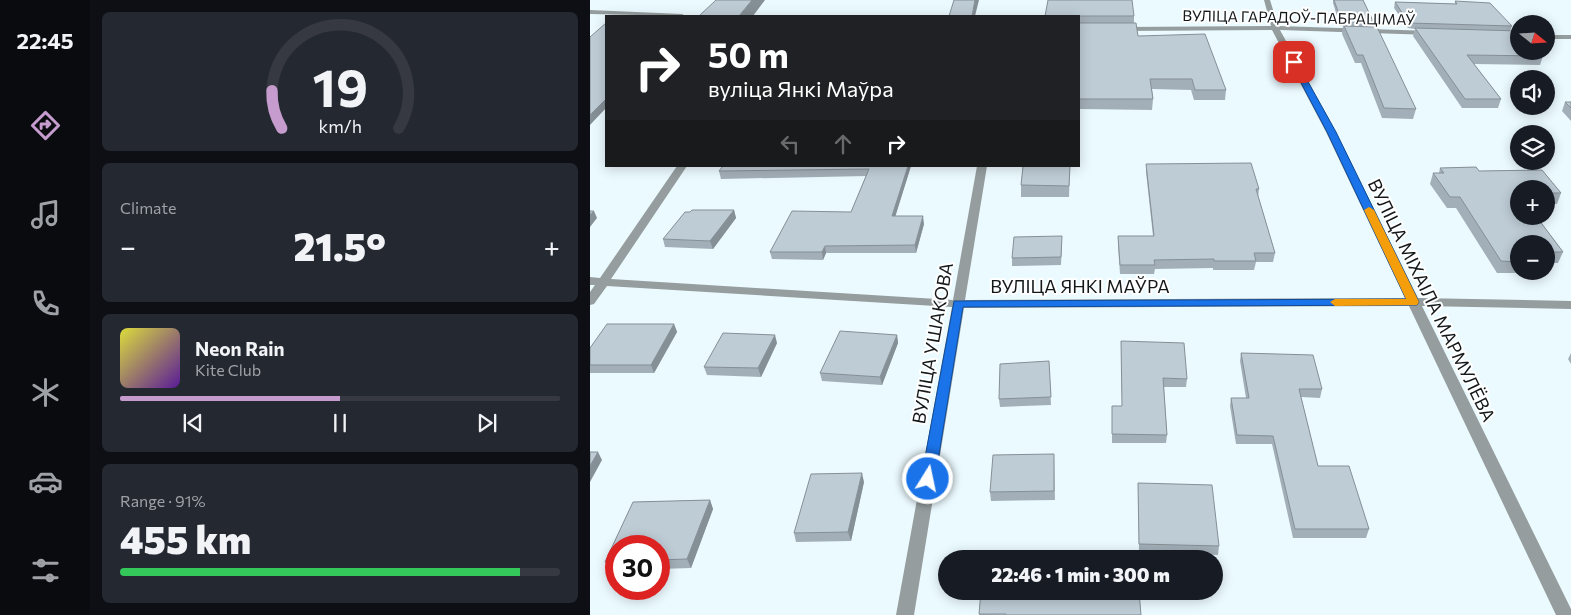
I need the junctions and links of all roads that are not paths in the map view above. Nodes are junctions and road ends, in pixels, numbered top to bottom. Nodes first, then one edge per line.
1 (1267, 0) edge
2 (590, 12) edge
3 (659, 15) edge
4 (1275, 28) junction
5 (1117, 29) edge
6 (1441, 33) edge
7 (1555, 37) edge
8 (1571, 37) edge
9 (681, 167) edge
10 (982, 167) edge
11 (590, 281) edge
12 (604, 282) junction
13 (590, 301) edge
14 (1413, 302) junction
15 (958, 304) junction
16 (1571, 305) edge
17 (905, 615) edge
18 (1565, 615) edge

1 - 4 street, ВУЛІЦА МІХАІЛА МАРМУЛЁВА
2 - 3 street
4 - 5 street, ВУЛІЦА ГАРАДОЎ-ПАБРАЦІМАЎ
4 - 6 street, ВУЛІЦА ГАРАДОЎ-ПАБРАЦІМАЎ
4 - 14 street, ВУЛІЦА МІХАІЛА МАРМУЛЁВА
7 - 8 street
9 - 12 street
10 - 15 street, ВУЛІЦА УШАКОВА
11 - 12 street, ВУЛІЦА ЯНКІ МАЎРА
12 - 13 street
12 - 15 street, ВУЛІЦА ЯНКІ МАЎРА
14 - 15 street, ВУЛІЦА ЯНКІ МАЎРА
14 - 16 street, ВУЛІЦА ЯНКІ МАЎРА
14 - 18 street, ВУЛІЦА МІХАІЛА МАРМУЛЁВА
15 - 17 street, ВУЛІЦА УШАКОВА

